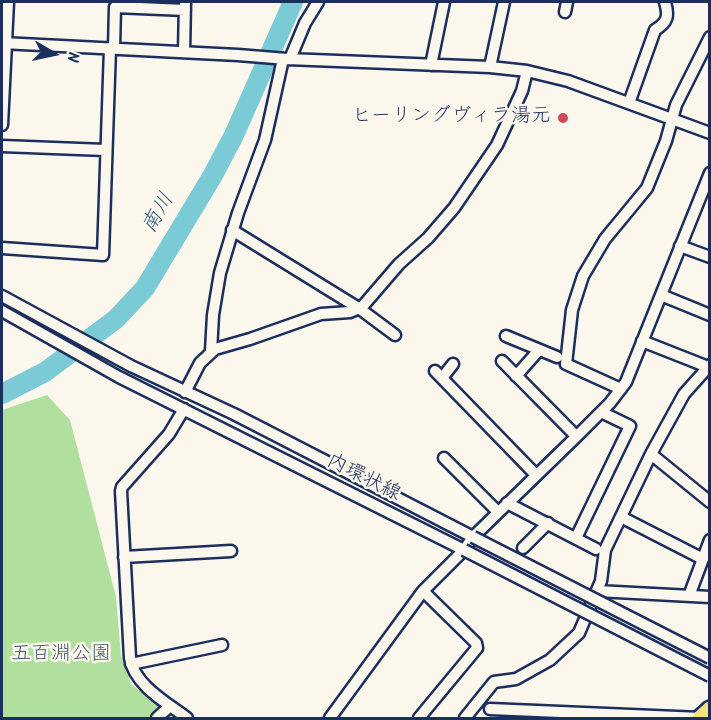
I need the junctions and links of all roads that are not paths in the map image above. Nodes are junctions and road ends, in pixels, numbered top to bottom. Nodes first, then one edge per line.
1 (8, 2) edge
2 (318, 2) edge
3 (444, 2) edge
4 (504, 2) edge
5 (665, 2) edge
6 (185, 6) edge
7 (710, 37) edge
8 (4, 43) edge
9 (112, 48) junction
10 (184, 52) junction
11 (286, 59) junction
12 (431, 65) junction
13 (490, 67) junction
14 (526, 71) junction
15 (629, 103) junction
16 (671, 119) junction
17 (2, 126) edge
18 (710, 133) edge
19 (2, 146) edge
20 (105, 150) junction
21 (710, 173) edge
22 (706, 191) edge
23 (232, 230) junction
24 (680, 246) junction
25 (2, 248) edge
26 (710, 257) edge
27 (660, 295) junction
28 (2, 296) edge
29 (360, 309) junction
30 (2, 311) edge
31 (710, 315) edge
32 (395, 336) dead end
33 (506, 336) dead end
34 (642, 341) junction
35 (539, 350) junction
36 (211, 351) junction
37 (557, 357) dead end
38 (502, 361) dead end
39 (453, 364) dead end
40 (706, 365) edge
41 (516, 376) junction
42 (621, 389) junction
43 (185, 392) junction
44 (184, 409) junction
45 (601, 412) junction
46 (576, 436) junction
47 (651, 454) junction
48 (444, 458) dead end
49 (536, 475) junction
50 (710, 502) edge
51 (507, 503) junction
52 (498, 512) junction
53 (621, 517) junction
54 (548, 524) junction
55 (473, 537) junction
56 (576, 538) junction
57 (710, 540) edge
58 (523, 549) dead end
59 (596, 549) dead end
60 (464, 550) junction
61 (231, 551) dead end
62 (124, 556) junction
63 (703, 559) junction
64 (423, 591) junction
65 (597, 591) junction
66 (689, 596) junction
67 (710, 597) edge
68 (222, 645) dead end
69 (710, 658) edge
70 (131, 664) junction
71 (710, 676) edge
72 (170, 706) junction
73 (490, 709) dead end
74 (552, 715) edge
75 (703, 715) edge
76 (157, 718) edge
77 (187, 718) edge
78 (330, 718) edge
79 (419, 718) edge
80 (465, 718) edge

1 - 8 street
2 - 11 street
3 - 12 street
4 - 13 street
5 - 15 street
6 - 9 street
6 - 10 street
7 - 16 street
8 - 9 street
8 - 17 street
9 - 10 street
9 - 20 street
10 - 11 street
11 - 12 street
11 - 23 street
12 - 13 street
13 - 14 street
14 - 15 street
14 - 29 street
15 - 16 street
16 - 18 street
16 - 42 street
19 - 20 street
20 - 25 street
21 - 22 street
22 - 24 street
23 - 29 street
23 - 36 street
24 - 26 street
24 - 27 street
27 - 31 street
27 - 34 street
28 - 43 street, 内環状線
29 - 32 street
29 - 36 street
30 - 44 street, 内環状線
33 - 35 street
34 - 40 street
34 - 42 street
35 - 37 street
35 - 41 street
36 - 43 street
38 - 41 street
39 - 49 street
40 - 47 street
41 - 46 street
42 - 45 street
43 - 55 street, 内環状線
44 - 60 street, 内環状線
44 - 62 street
45 - 46 street
45 - 56 street
46 - 49 street
47 - 50 street
47 - 53 street
48 - 52 street
49 - 51 street
51 - 52 street
51 - 54 street
52 - 55 street
53 - 63 street
53 - 65 street
54 - 56 street
54 - 58 street
55 - 60 street
55 - 69 street, 内環状線, bridge
56 - 59 street
57 - 63 street
60 - 64 street
60 - 71 street, 内環状線, bridge
61 - 62 street
62 - 70 street
63 - 66 street
64 - 78 street
64 - 79 street
65 - 66 street
65 - 80 street
66 - 67 street
68 - 70 street
70 - 72 street
72 - 76 street
72 - 77 street
73 - 74 street
74 - 75 street

